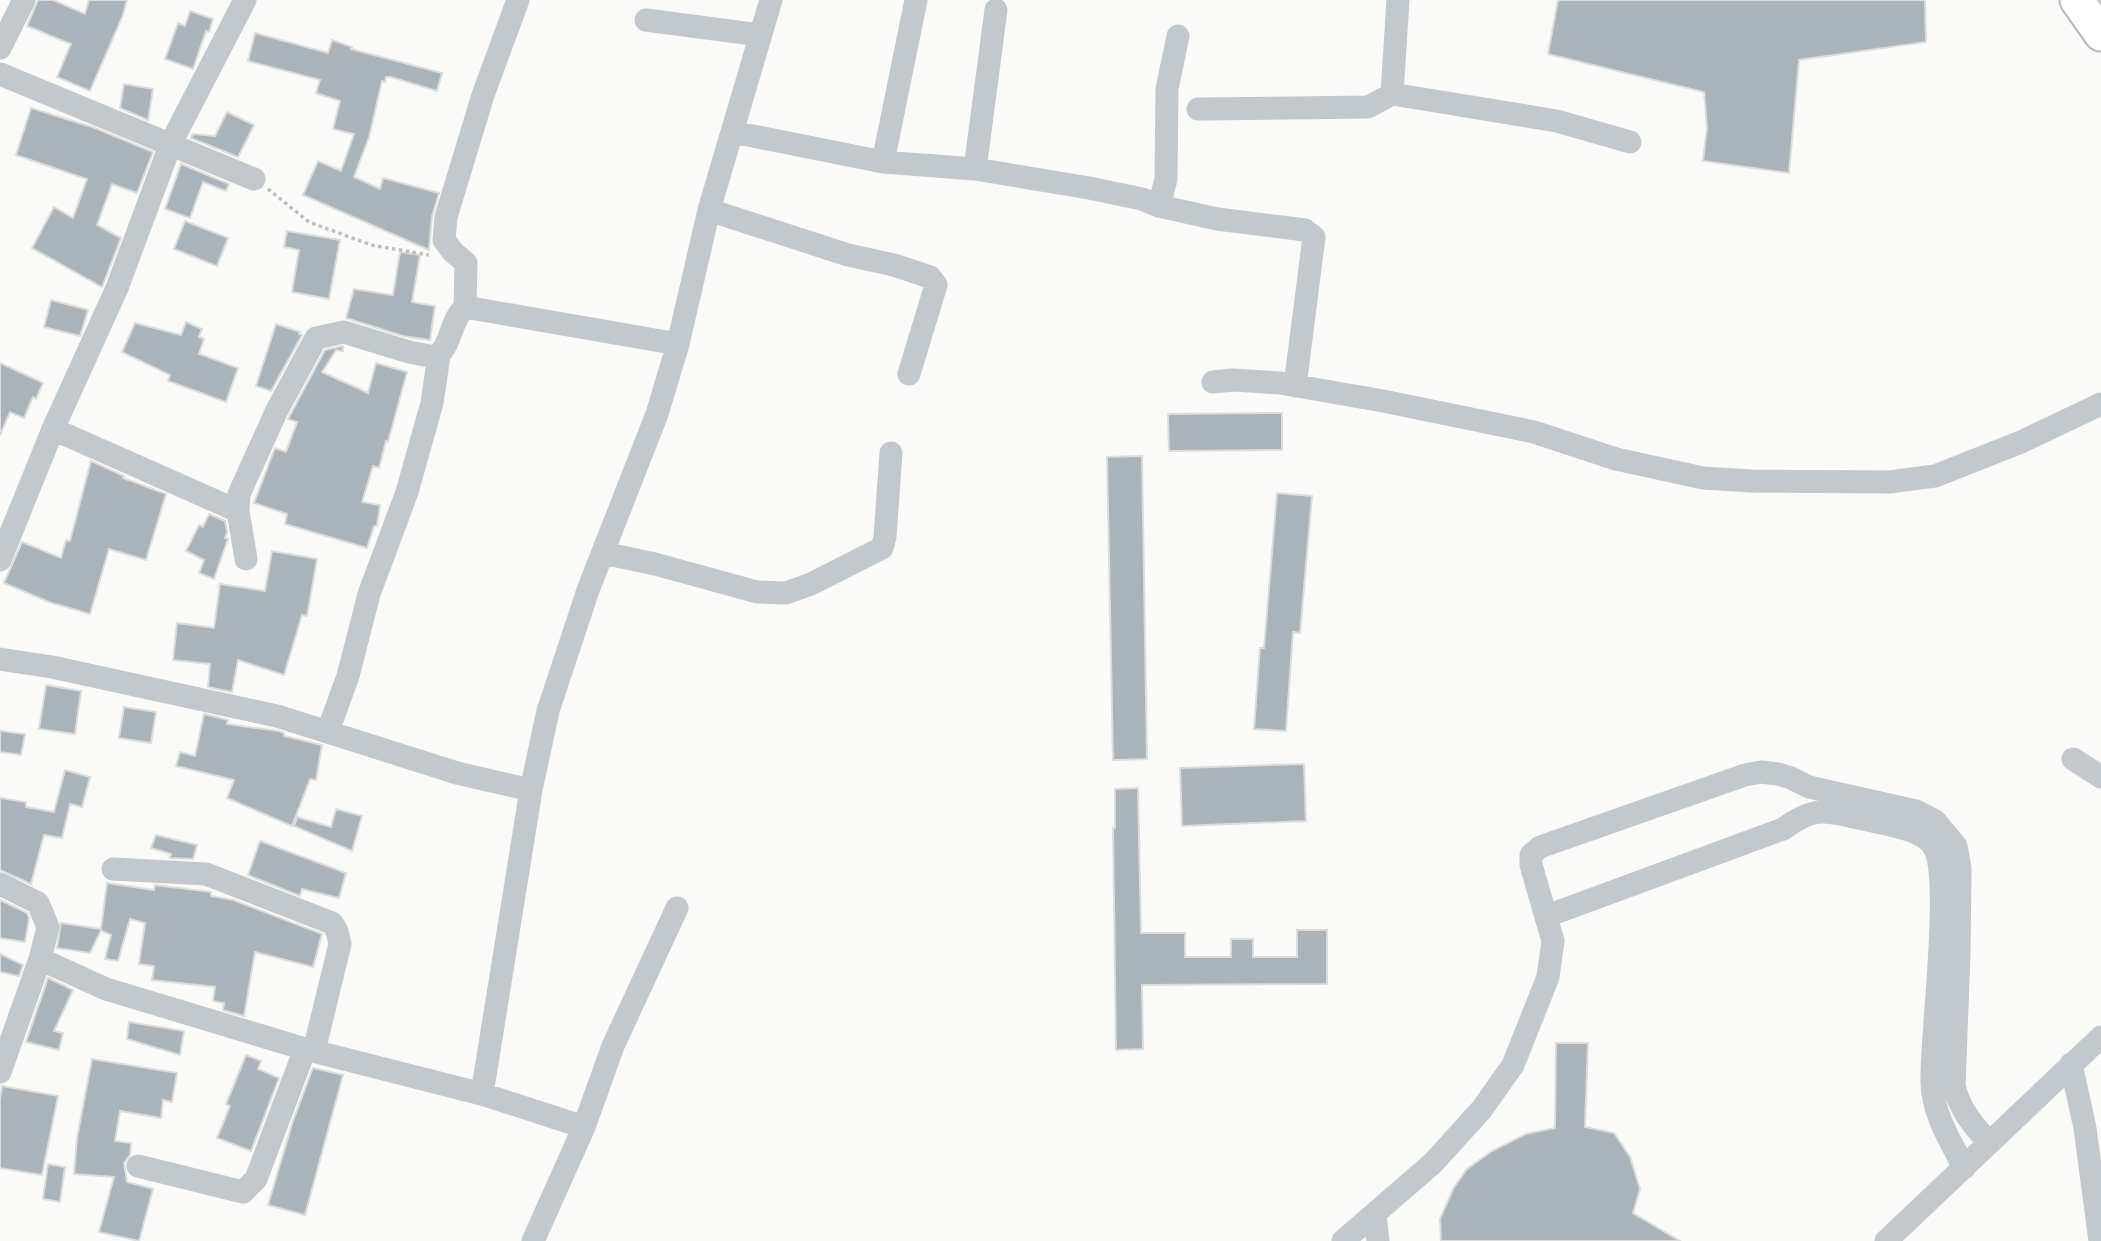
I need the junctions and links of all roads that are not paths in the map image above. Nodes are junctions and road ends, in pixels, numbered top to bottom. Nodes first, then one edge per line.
1 (24, 0) edge
2 (245, 0) edge
3 (518, 0) edge
4 (771, 0) edge
5 (916, 0) edge
6 (1398, 0) edge
7 (2077, 0) edge
8 (996, 10) dead end
9 (646, 20) dead end
10 (2101, 34) edge
11 (760, 35) junction
12 (1178, 36) dead end
13 (0, 48) edge
14 (0, 74) edge
15 (1392, 94) junction
16 (1198, 109) dead end
17 (733, 132) junction
18 (1630, 142) dead end
19 (172, 143) junction
20 (883, 162) junction
21 (975, 169) junction
22 (254, 179) road end
23 (1160, 206) junction
24 (709, 210) junction
25 (465, 307) junction
26 (678, 344) junction
27 (439, 355) junction
28 (909, 374) dead end
29 (1213, 383) dead end
30 (1295, 386) junction
31 (2101, 404) edge
32 (53, 429) junction
33 (891, 453) dead end
34 (237, 511) junction
35 (603, 553) junction
36 (246, 559) dead end
37 (0, 560) edge
38 (0, 659) edge
39 (328, 731) junction
40 (2073, 759) dead end
41 (2101, 777) edge
42 (531, 790) junction
43 (113, 869) dead end
44 (0, 884) edge
45 (677, 908) dead end
46 (1547, 916) junction
47 (40, 959) junction
48 (2101, 1037) edge
49 (310, 1050) junction
50 (2071, 1064) junction
51 (0, 1072) edge
52 (482, 1094) junction
53 (584, 1127) junction
54 (1989, 1143) junction
55 (138, 1166) dead end
56 (1964, 1168) junction
57 (1375, 1214) junction
58 (1349, 1240) edge
59 (533, 1241) edge
60 (1378, 1241) edge
61 (1886, 1241) edge
62 (2100, 1241) edge

1 - 13 street
2 - 19 street
3 - 25 street
4 - 11 street
5 - 20 street
6 - 15 street
7 - 10 highway
8 - 21 street
9 - 11 street
11 - 17 street
12 - 23 street
14 - 19 street
15 - 16 street
15 - 18 street
17 - 20 street
17 - 24 street
19 - 22 street
19 - 32 street
20 - 21 street
21 - 23 street
23 - 30 street
24 - 26 street
24 - 28 street
25 - 26 street
25 - 27 street
26 - 35 street
27 - 34 street
27 - 39 street
29 - 30 street
30 - 31 street
32 - 34 street
32 - 37 street
33 - 35 street
34 - 36 street
35 - 42 street
38 - 39 street
39 - 42 street
40 - 41 street
42 - 52 street
43 - 49 street
44 - 47 street
45 - 53 street
46 - 54 street
46 - 56 street
46 - 57 street
47 - 49 street
47 - 51 street
48 - 50 street
49 - 52 street
49 - 55 street
50 - 54 street
50 - 62 street
52 - 53 street
53 - 59 street
54 - 56 street
56 - 61 street
57 - 58 street
57 - 60 street

